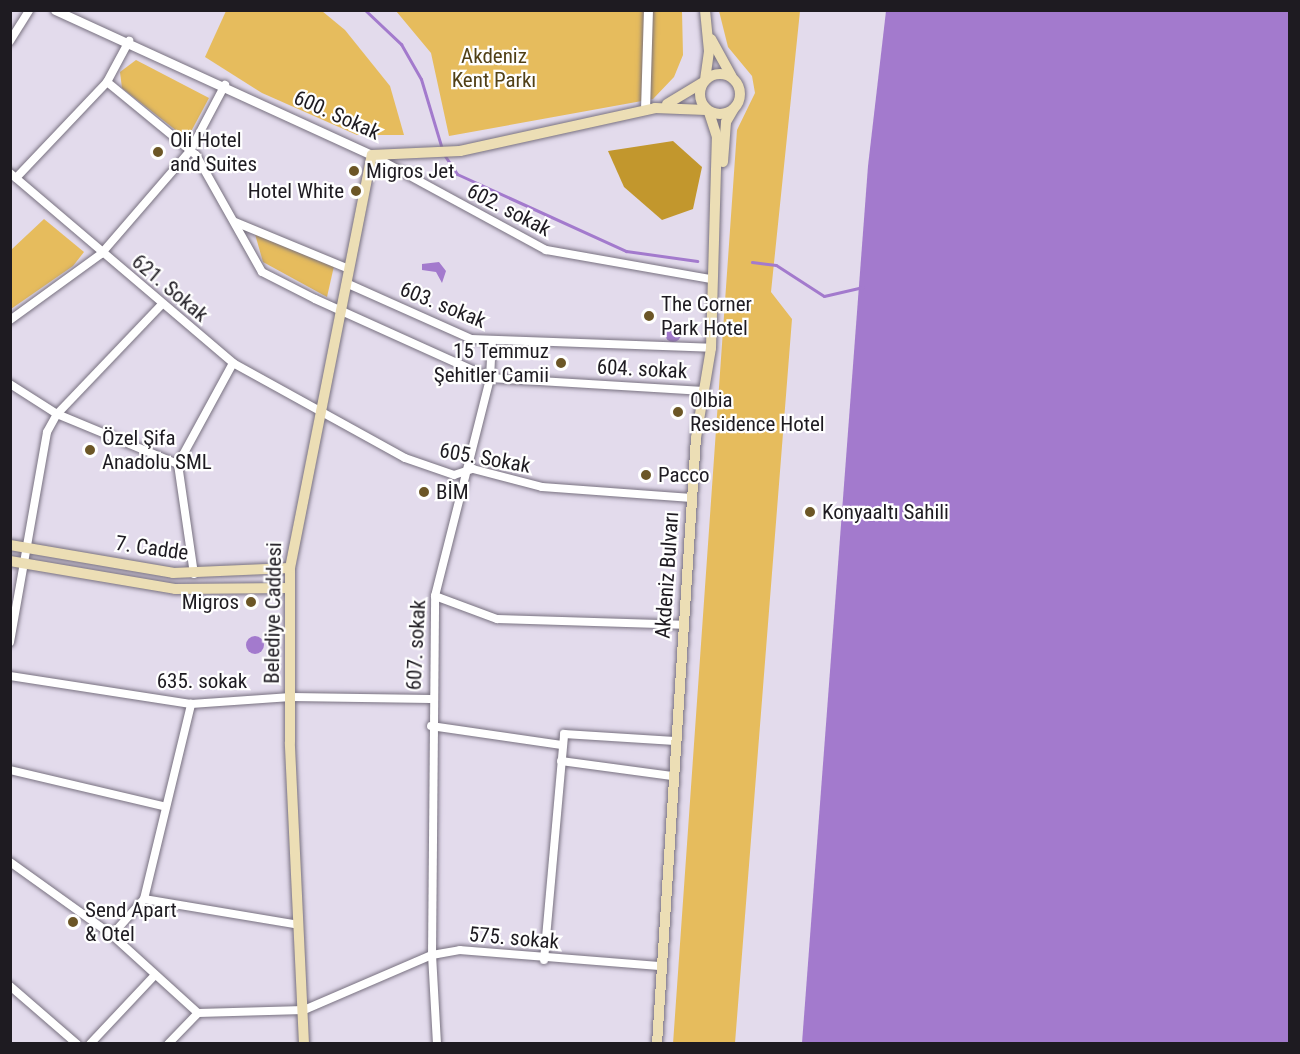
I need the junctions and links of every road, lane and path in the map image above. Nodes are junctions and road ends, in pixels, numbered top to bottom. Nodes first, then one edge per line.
1 (29, 10) edge
2 (55, 10) edge
3 (648, 10) edge
4 (705, 10) edge
5 (709, 33) junction
6 (10, 41) edge
7 (129, 41) junction
8 (732, 77) junction
9 (107, 82) junction
10 (704, 82) junction
11 (225, 85) junction
12 (650, 109) junction
13 (733, 110) junction
14 (708, 111) junction
15 (190, 151) junction
16 (372, 155) junction
17 (13, 175) edge
18 (235, 222) junction
19 (101, 254) junction
20 (349, 269) junction
21 (346, 283) junction
22 (712, 284) junction
23 (161, 305) junction
24 (341, 309) junction
25 (10, 320) edge
26 (492, 342) junction
27 (711, 348) junction
28 (233, 363) junction
29 (490, 378) junction
30 (10, 384) edge
31 (704, 391) junction
32 (319, 413) junction
33 (57, 414) junction
34 (178, 464) junction
35 (463, 473) junction
36 (692, 498) junction
37 (10, 545) edge
38 (28, 548) junction
39 (10, 561) edge
40 (26, 563) junction
41 (290, 568) junction
42 (194, 574) junction
43 (290, 588) junction
44 (435, 596) junction
45 (683, 625) junction
46 (10, 642) edge
47 (10, 676) edge
48 (291, 697) junction
49 (431, 699) junction
50 (191, 704) junction
51 (431, 726) junction
52 (675, 741) junction
53 (562, 745) junction
54 (561, 761) junction
55 (10, 770) edge
56 (672, 776) junction
57 (166, 807) junction
58 (10, 862) edge
59 (144, 899) junction
60 (299, 925) junction
61 (112, 936) junction
62 (432, 955) junction
63 (544, 960) junction
64 (661, 966) junction
65 (155, 975) junction
66 (10, 986) edge
67 (304, 1010) junction
68 (198, 1013) junction
69 (77, 1044) edge
70 (90, 1044) edge
71 (168, 1044) edge
72 (304, 1044) edge
73 (437, 1044) edge
74 (657, 1044) edge

1 - 6 street
2 - 7 street, 600. Sokak
3 - 12 street
4 - 5 main road
5 - 8 main road
5 - 10 main road
7 - 9 street
7 - 11 street, 600. Sokak
8 - 10 main road
8 - 13 main road
9 - 15 street, 604. sokak
9 - 17 street
10 - 12 main road
10 - 14 main road
11 - 15 street
11 - 16 street, 600. Sokak
12 - 14 main road
12 - 16 main road, 600. Sokak
13 - 14 main road
13 - 22 main road
14 - 22 main road, Akdeniz Bulvarı
15 - 18 street, 604. sokak
15 - 19 street
16 - 20 main road, Belediye Caddesi
16 - 22 street, 602. sokak
17 - 19 street, 621. Sokak
18 - 20 street
18 - 24 street, 604. sokak
19 - 23 street, 621. Sokak
19 - 25 street
20 - 21 main road, Belediye Caddesi
21 - 24 main road, Belediye Caddesi
21 - 26 street, 603. sokak
22 - 27 main road, Akdeniz Bulvarı
23 - 28 street, 621. Sokak
23 - 33 street
24 - 29 street, 604. sokak
24 - 32 main road, Belediye Caddesi
26 - 27 street, 603. sokak
26 - 29 street, 607. sokak
27 - 31 main road, Akdeniz Bulvarı
28 - 32 street, 621. Sokak
28 - 34 street
29 - 31 street, 604. sokak
29 - 35 street, 607. sokak
30 - 33 street
31 - 36 main road, Akdeniz Bulvarı
32 - 35 street, 605. Sokak
32 - 41 main road, Belediye Caddesi
33 - 34 street
33 - 38 street
34 - 42 street
35 - 36 street, 605. Sokak
35 - 44 street, 607. sokak
36 - 45 main road, Akdeniz Bulvarı
37 - 38 main road, 7. Cadde
38 - 40 street
38 - 42 main road, 7. Cadde
39 - 40 main road, 7. Cadde
40 - 43 main road, 7. Cadde
40 - 46 street
41 - 42 main road, 7. Cadde
41 - 43 main road, Belediye Caddesi
43 - 48 main road, Belediye Caddesi
44 - 45 street
44 - 49 street, 607. sokak
45 - 52 main road, Akdeniz Bulvarı
47 - 50 street, 635. sokak
48 - 49 street, 635. sokak
48 - 50 street, 635. sokak
48 - 60 main road, Belediye Caddesi
49 - 51 street, 607. sokak
50 - 57 street
51 - 53 street
51 - 62 street, 607. sokak
52 - 53 street
52 - 56 main road, Akdeniz Bulvarı
53 - 54 street
54 - 56 street
54 - 63 street
55 - 57 street
56 - 64 main road, Akdeniz Bulvarı
57 - 59 street
58 - 61 street
59 - 60 street
59 - 61 street
60 - 67 main road, Belediye Caddesi
61 - 65 street
62 - 63 street, 575. sokak
62 - 67 street, 575. sokak
62 - 73 street, 607. sokak
63 - 64 street, 575. sokak
64 - 74 main road, Akdeniz Bulvarı
65 - 68 street
65 - 70 street
66 - 69 street
67 - 68 street
67 - 72 main road, Belediye Caddesi
68 - 71 street

